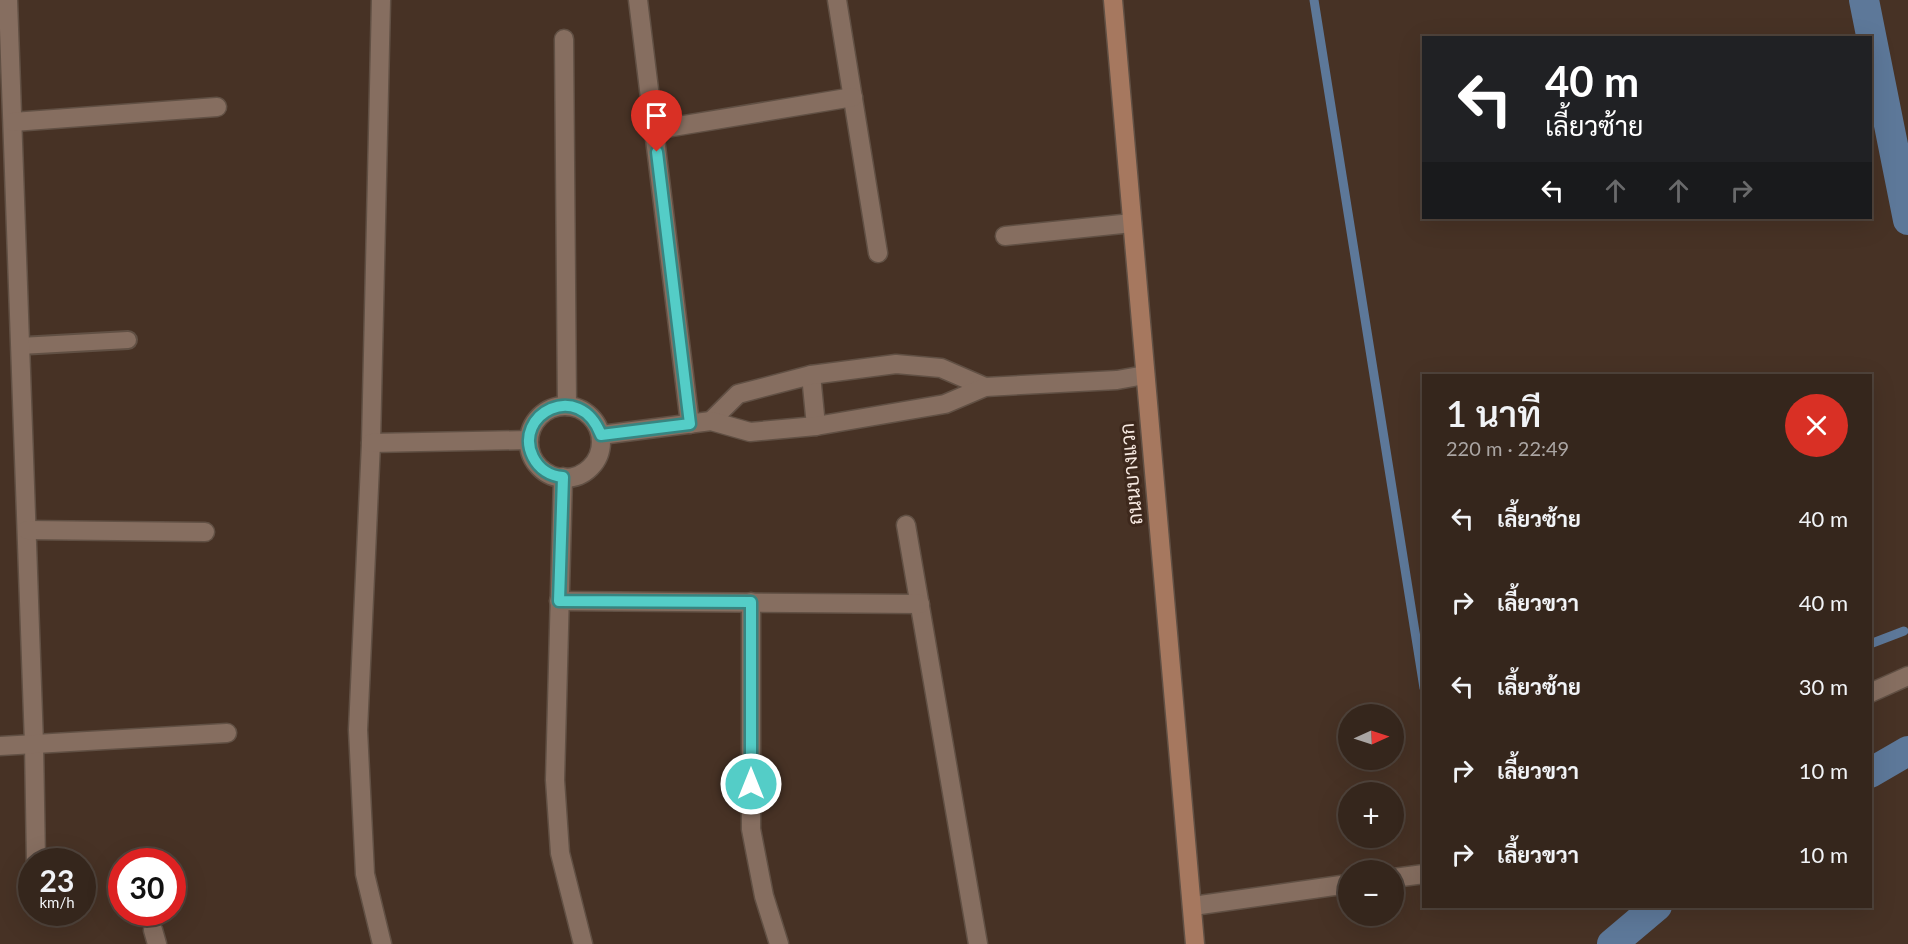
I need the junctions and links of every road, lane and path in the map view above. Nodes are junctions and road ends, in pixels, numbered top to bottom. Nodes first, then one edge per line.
1 (8, 0) edge
2 (381, 0) edge
3 (638, 0) edge
4 (837, 0) edge
5 (1113, 0) edge
6 (564, 39) dead end
7 (853, 97) junction
8 (217, 107) dead end
9 (13, 122) junction
10 (654, 130) junction
11 (1132, 223) junction
12 (1005, 236) dead end
13 (878, 253) dead end
14 (128, 340) dead end
15 (21, 346) junction
16 (811, 375) junction
17 (1145, 375) junction
18 (985, 387) junction
19 (567, 406) junction
20 (711, 421) junction
21 (690, 424) junction
22 (816, 426) junction
23 (601, 435) junction
24 (529, 441) junction
25 (371, 443) junction
26 (563, 477) junction
27 (906, 525) dead end
28 (27, 530) junction
29 (205, 532) dead end
30 (559, 601) junction
31 (751, 602) junction
32 (920, 604) junction
33 (1908, 676) edge
34 (1872, 692) edge
35 (227, 732) dead end
36 (34, 744) junction
37 (0, 746) edge
38 (36, 848) edge
39 (1422, 874) edge
40 (1404, 877) edge
41 (1338, 885) edge
42 (1193, 906) junction
43 (382, 944) edge
44 (584, 944) edge
45 (779, 944) edge
46 (978, 944) edge
47 (1195, 944) edge

1 - 9 street
2 - 25 street
3 - 10 street
4 - 7 street
5 - 11 main road, ถนนบางแวก
6 - 19 street
7 - 10 street
7 - 13 street
8 - 9 street
9 - 15 street
10 - 21 street
11 - 12 street
11 - 17 main road, ถนนบางแวก
14 - 15 lane
15 - 28 street
16 - 18 street
16 - 20 street
16 - 22 street
17 - 18 street
17 - 42 main road, ถนนบางแวก
18 - 22 street
19 - 23 street
19 - 24 street
20 - 21 street
20 - 22 street
21 - 23 street
23 - 26 street
24 - 25 street
24 - 26 street
25 - 43 street
26 - 30 street
27 - 32 street
28 - 29 street
28 - 36 street
30 - 31 street
30 - 44 street
31 - 32 street
31 - 45 street
32 - 46 street
33 - 34 street
35 - 36 street
36 - 37 street
36 - 38 street
39 - 40 street
41 - 42 street
42 - 47 main road, ถนนบางแวก

